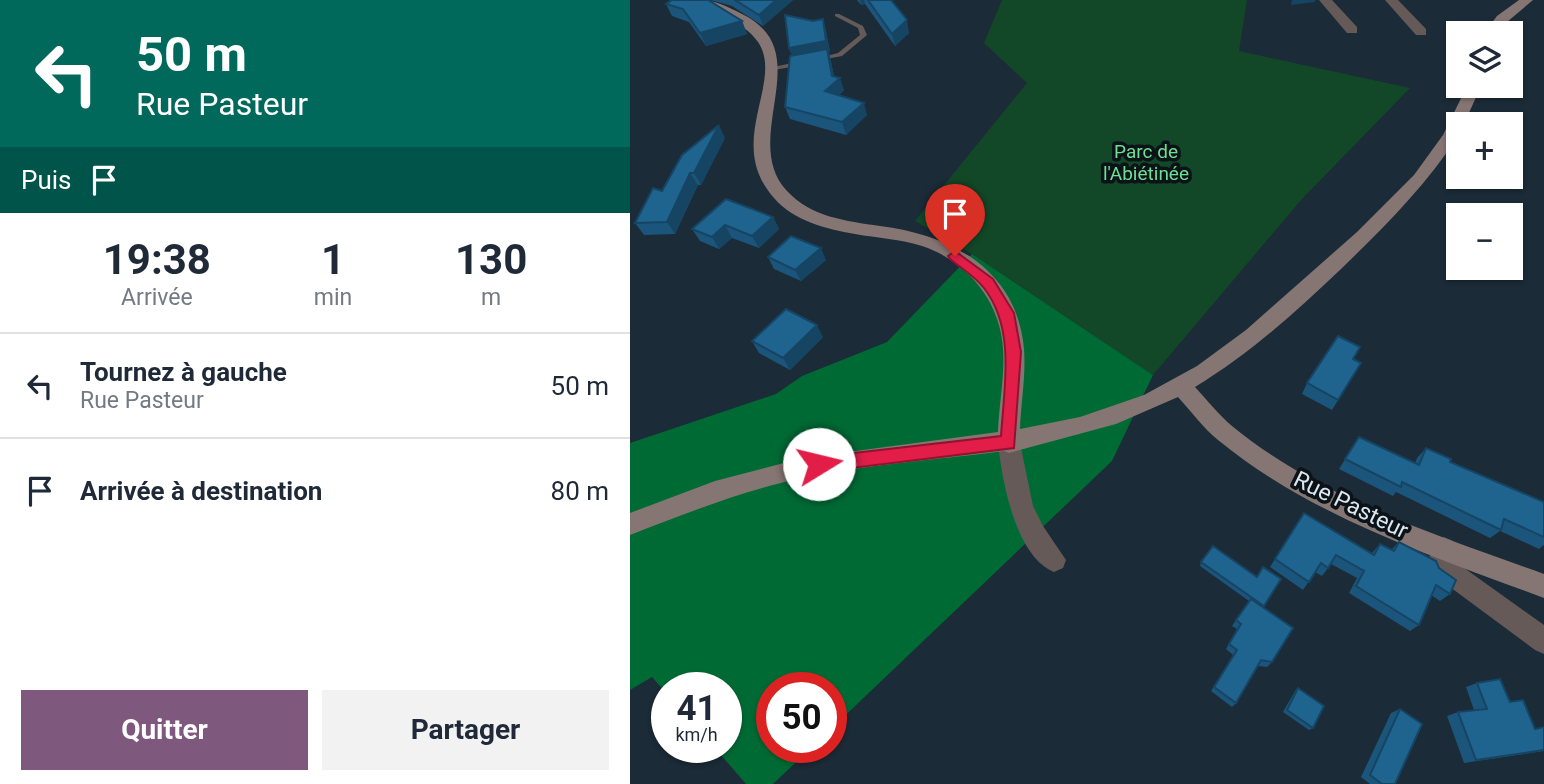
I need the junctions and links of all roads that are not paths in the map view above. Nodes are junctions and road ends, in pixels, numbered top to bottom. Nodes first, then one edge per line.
1 (705, 0) edge
2 (1325, 0) edge
3 (1391, 0) edge
4 (1527, 0) edge
5 (837, 15) dead end
6 (1500, 21) edge
7 (1352, 30) dead end
8 (1421, 32) dead end
9 (773, 68) junction
10 (1469, 98) edge
11 (1181, 386) junction
12 (1009, 443) junction
13 (630, 524) edge
14 (1444, 549) junction
15 (1054, 561) dead end
16 (1544, 586) edge
17 (1544, 642) edge

1 - 9 street
2 - 7 street
3 - 8 street
4 - 6 street
5 - 9 lane
9 - 12 street
10 - 11 street
11 - 12 street
11 - 14 street, Rue Pasteur
12 - 13 street
12 - 15 street
14 - 16 street, Rue Pasteur
14 - 17 street

